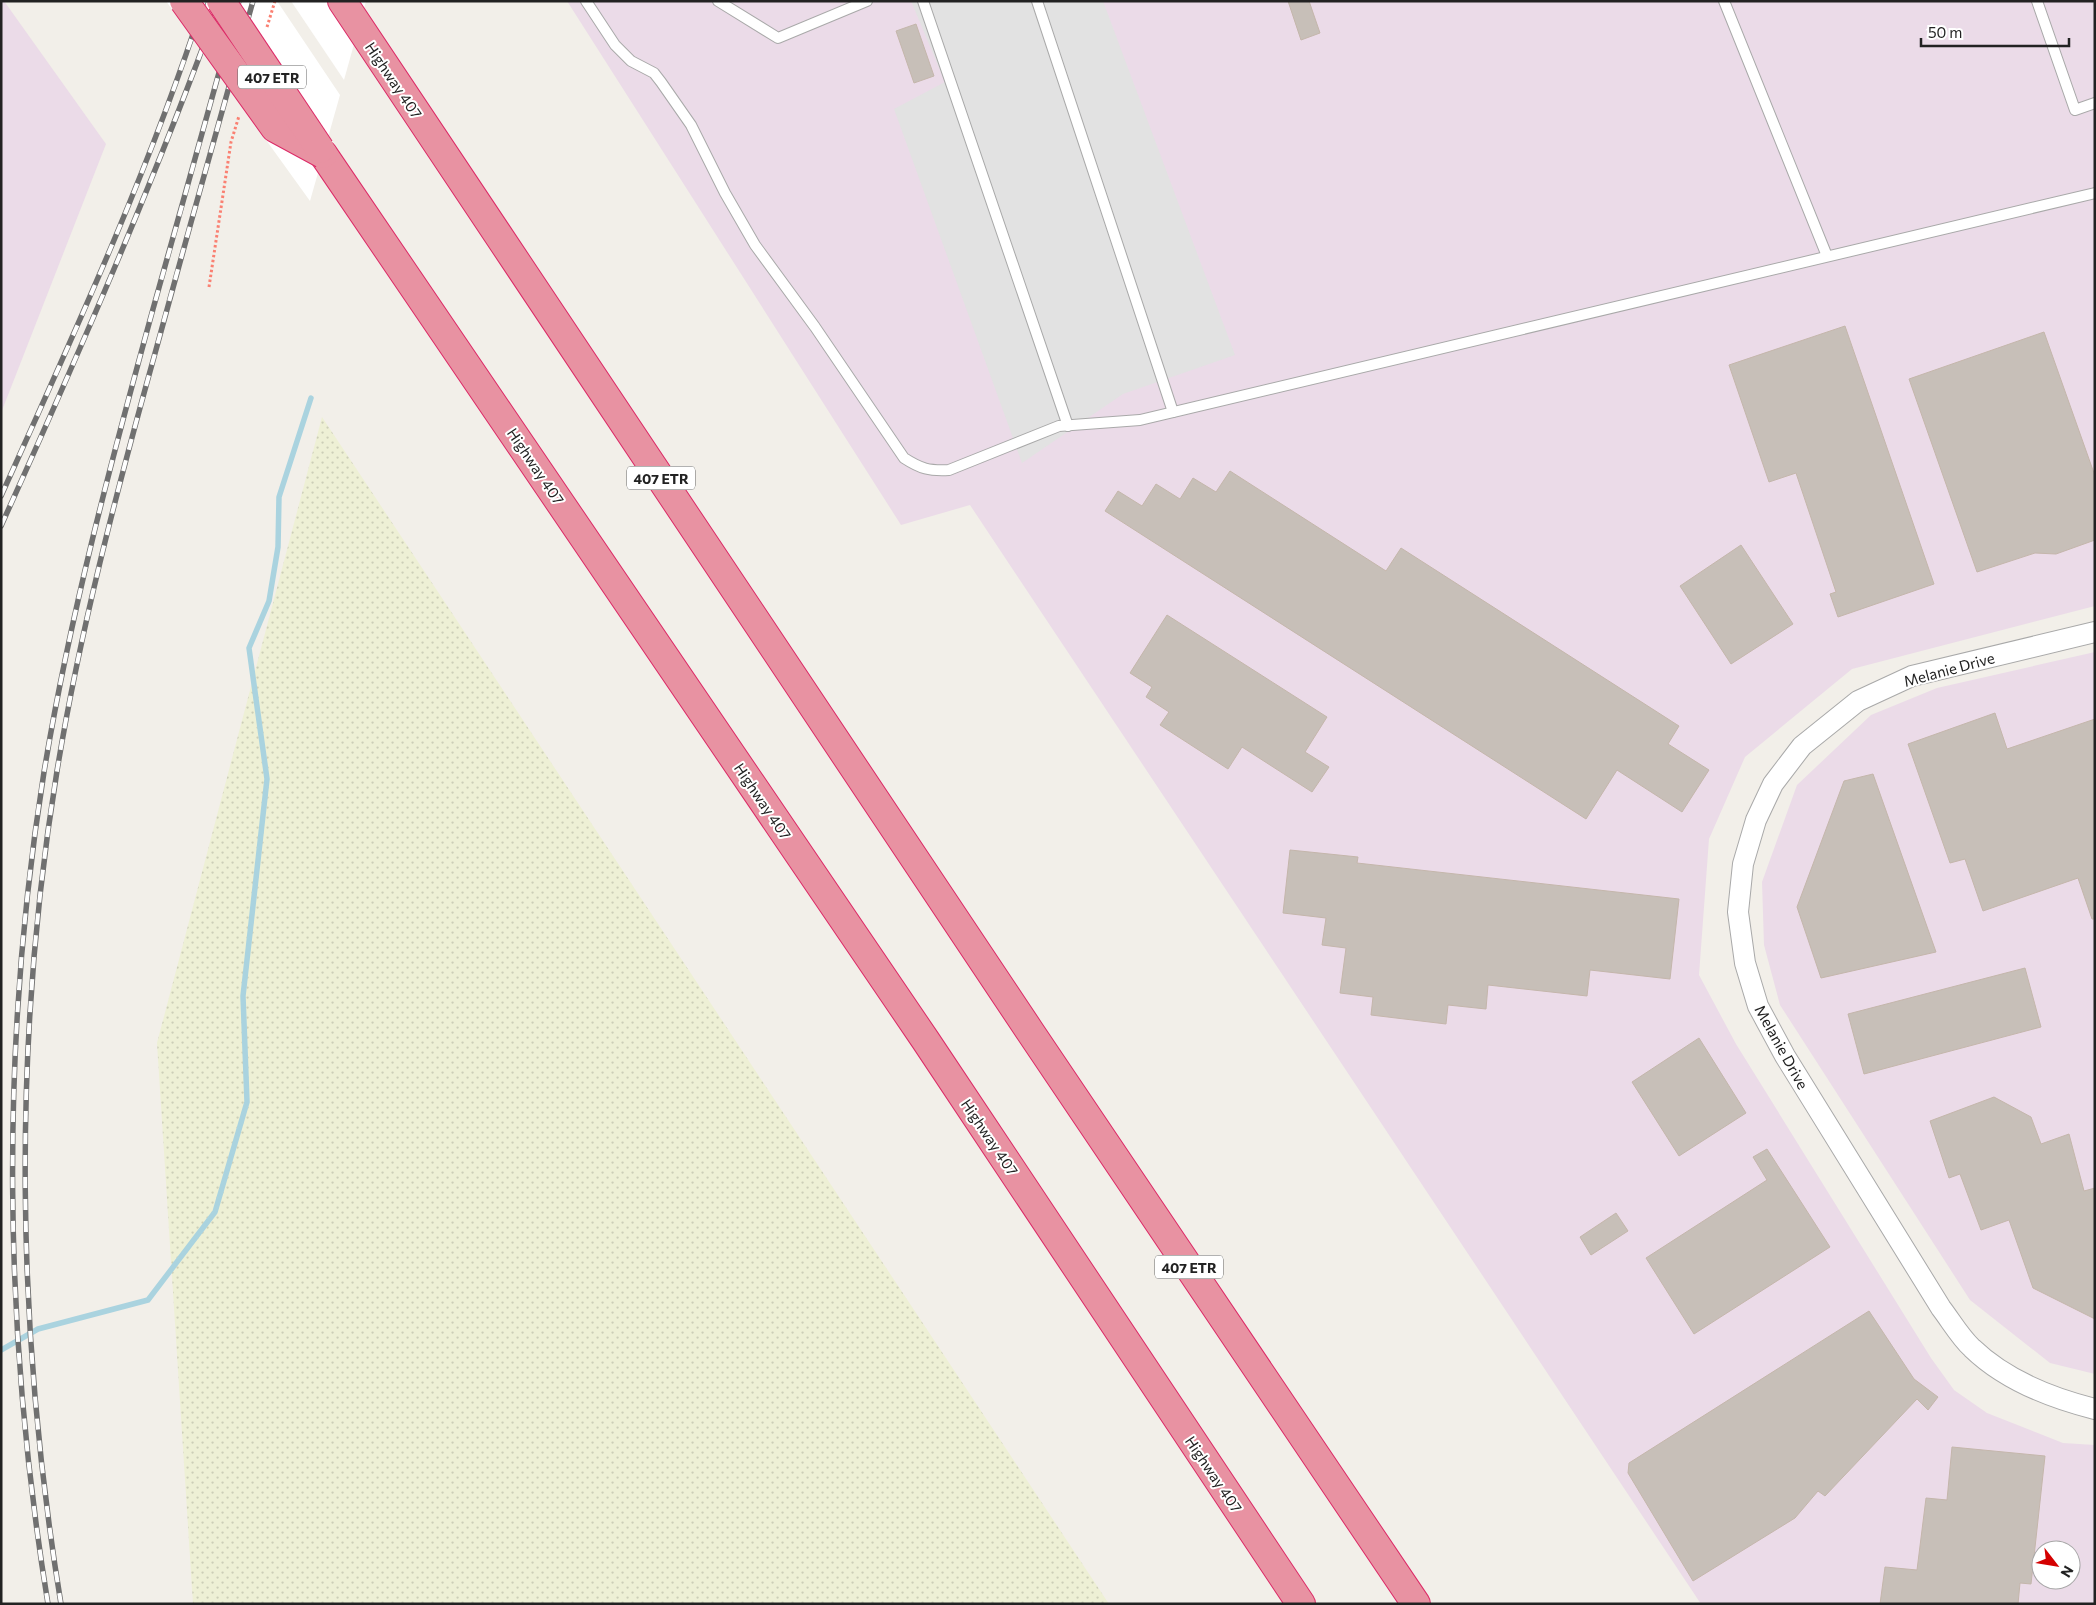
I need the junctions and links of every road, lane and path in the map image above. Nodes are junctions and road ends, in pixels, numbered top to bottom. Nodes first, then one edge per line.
1 (184, 1) edge
2 (221, 1) edge
3 (275, 1) edge
4 (342, 1) edge
5 (586, 1) edge
6 (718, 1) edge
7 (868, 1) edge
8 (923, 1) edge
9 (1037, 1) edge
10 (1724, 1) edge
11 (2037, 1) edge
12 (356, 14) edge
13 (266, 29) dead end
14 (2095, 103) edge
15 (240, 114) dead end
16 (323, 154) junction
17 (2095, 192) edge
18 (1827, 256) junction
19 (209, 287) dead end
20 (1173, 412) junction
21 (1068, 426) junction
22 (2095, 632) edge
23 (2095, 1410) edge
24 (1301, 1604) edge
25 (1416, 1604) edge

1 - 16 highway, bridge
2 - 16 highway, Highway 407 / 407 ETR, bridge
3 - 13 path
4 - 12 highway, Highway 407 / 407 ETR
5 - 21 lane
6 - 7 lane
8 - 21 lane
9 - 20 lane
10 - 18 lane
11 - 14 lane
12 - 25 highway, Highway 407 / 407 ETR
15 - 19 path
16 - 24 highway, Highway 407 / 407 ETR
17 - 18 lane
18 - 20 lane
20 - 21 lane
22 - 23 street, Melanie Drive

